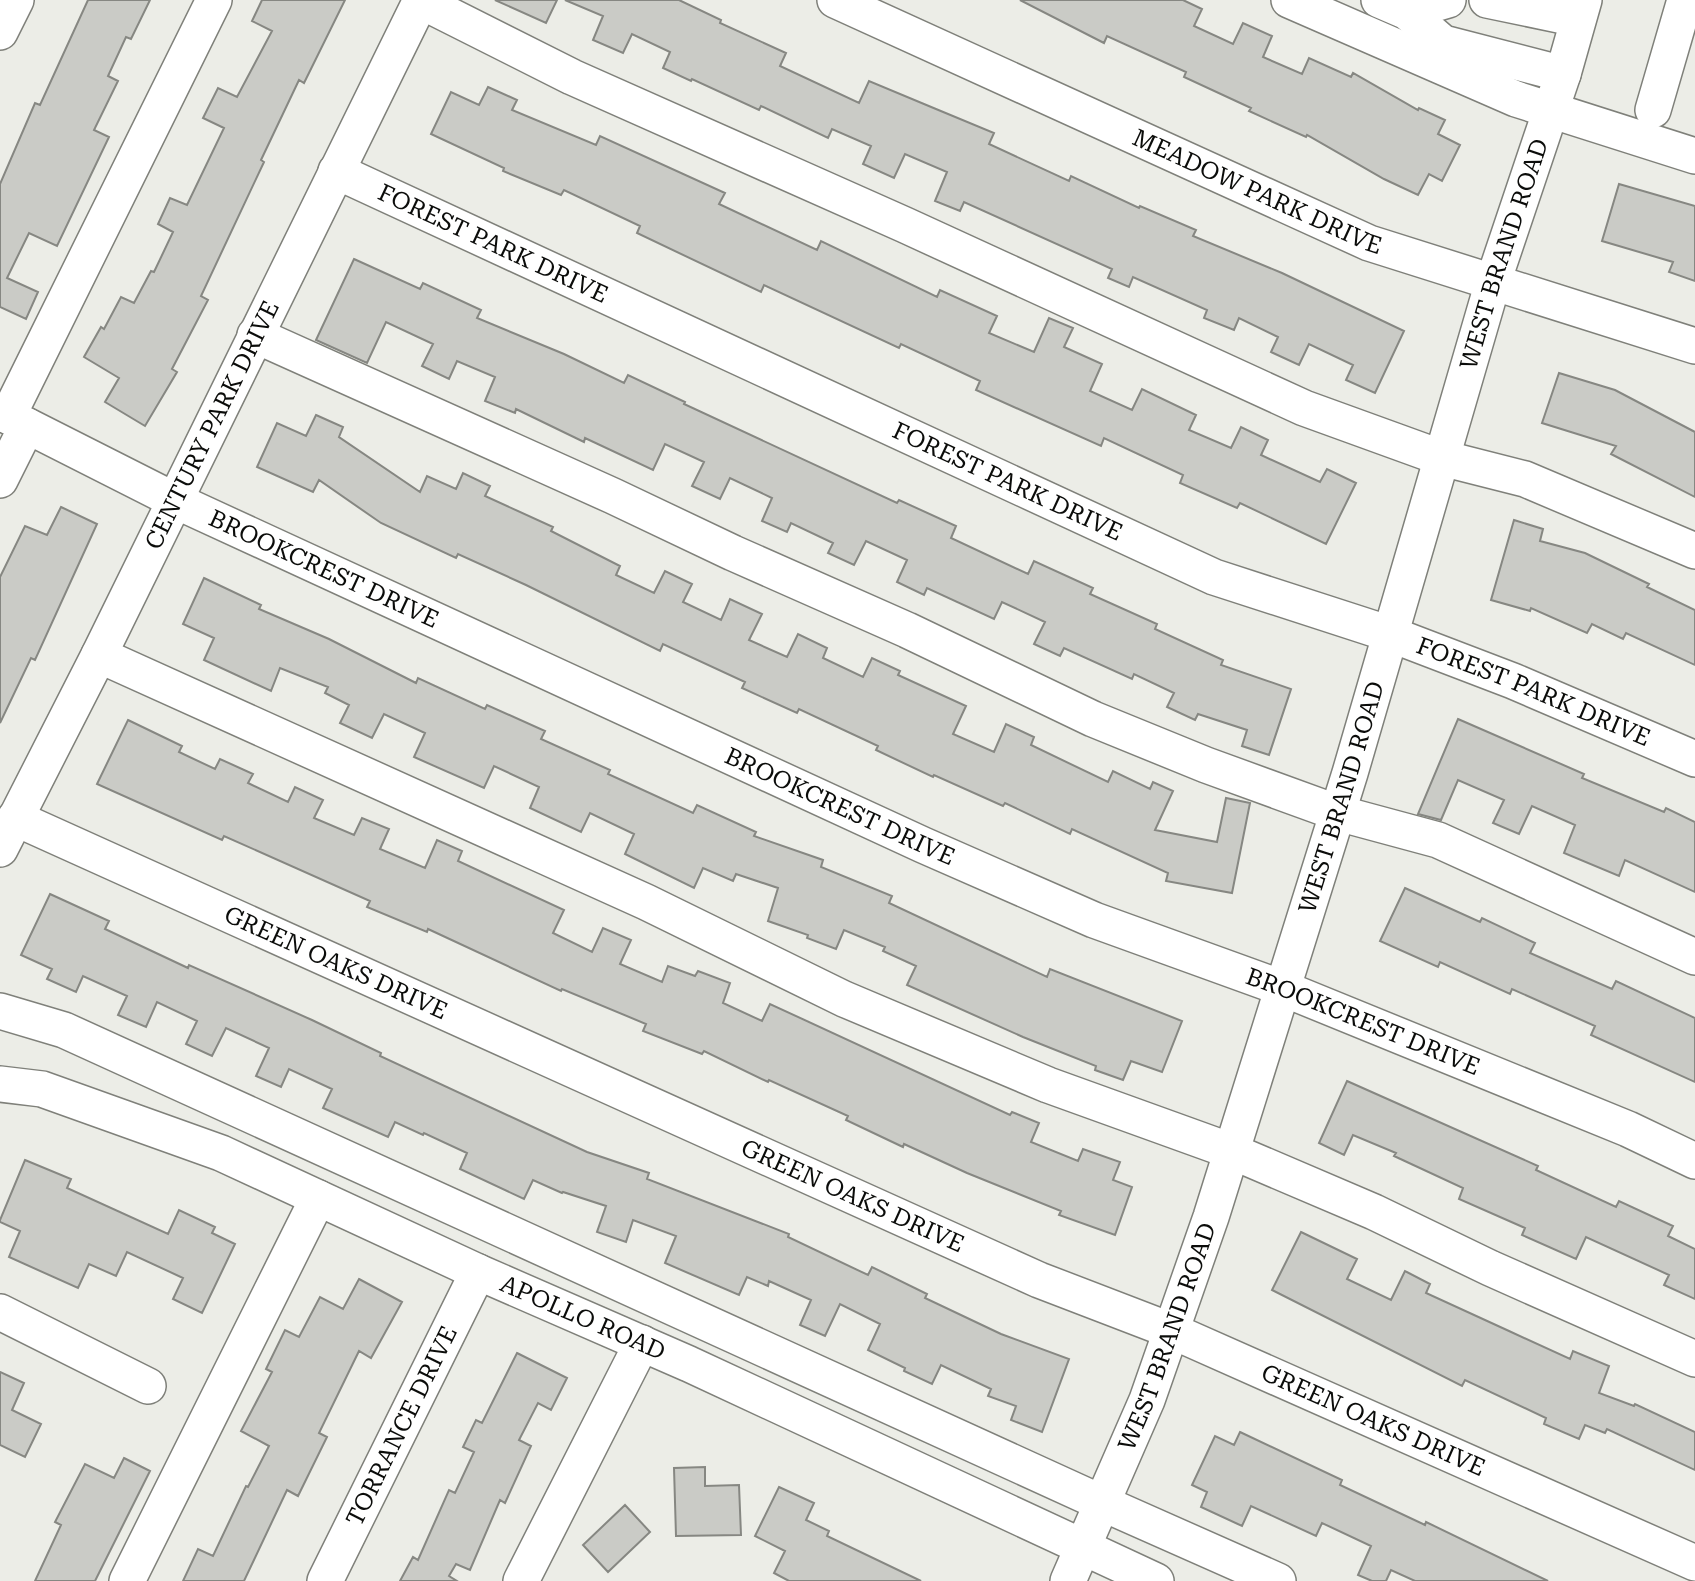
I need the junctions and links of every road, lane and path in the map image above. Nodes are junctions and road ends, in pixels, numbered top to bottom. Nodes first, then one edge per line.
1 (16, 0) edge
2 (214, 0) edge
3 (421, 0) edge
4 (835, 0) edge
5 (1289, 0) edge
6 (1448, 0) edge
7 (1487, 0) edge
8 (1685, 0) edge
9 (1393, 6) edge
10 (1581, 9) edge
11 (0, 32) edge
12 (1563, 74) junction
13 (1653, 110) dead end
14 (1550, 111) junction
15 (1695, 156) edge
16 (336, 171) junction
17 (1493, 282) junction
18 (255, 335) junction
19 (1695, 346) edge
20 (12, 418) edge
21 (1442, 458) junction
22 (0, 480) edge
23 (174, 500) junction
24 (1695, 551) edge
25 (1390, 634) junction
26 (99, 655) junction
27 (1695, 759) edge
28 (1338, 813) junction
29 (7, 834) edge
30 (1695, 957) edge
31 (1282, 988) junction
32 (0, 1011) edge
33 (0, 1084) edge
34 (1231, 1152) junction
35 (1695, 1161) edge
36 (318, 1198) junction
37 (478, 1272) junction
38 (0, 1312) edge
39 (1172, 1331) junction
40 (642, 1343) junction
41 (1695, 1359) edge
42 (148, 1386) dead end
43 (1102, 1503) junction
44 (1084, 1546) junction
45 (1695, 1563) edge
46 (127, 1581) edge
47 (325, 1581) edge
48 (521, 1581) edge
49 (1068, 1581) edge
50 (1156, 1581) edge
51 (1278, 1581) edge

1 - 11 street
2 - 20 street
3 - 16 street, CENTURY PARK DRIVE
3 - 21 street
4 - 17 street, MEADOW PARK DRIVE
5 - 14 street
6 - 9 street
7 - 10 street
8 - 13 street
9 - 12 street
10 - 12 street, WEST BRAND ROAD
12 - 14 street, WEST BRAND ROAD
14 - 15 street
14 - 17 street, WEST BRAND ROAD
16 - 18 street, CENTURY PARK DRIVE
16 - 25 street, FOREST PARK DRIVE
17 - 19 street, MEADOW PARK DRIVE
17 - 21 street, WEST BRAND ROAD
18 - 23 street, CENTURY PARK DRIVE
18 - 28 street
20 - 22 street
20 - 23 street, BROOKCREST DRIVE
21 - 24 street
21 - 25 street, WEST BRAND ROAD
23 - 26 street, CENTURY PARK DRIVE
23 - 31 street, BROOKCREST DRIVE
25 - 27 street, FOREST PARK DRIVE
25 - 28 street, WEST BRAND ROAD
26 - 29 street, CENTURY PARK DRIVE
26 - 34 street
28 - 30 street
28 - 31 street, WEST BRAND ROAD
29 - 39 street, GREEN OAKS DRIVE
31 - 34 street, WEST BRAND ROAD
31 - 35 street, BROOKCREST DRIVE
32 - 43 street
33 - 36 street, APOLLO ROAD
34 - 39 street, WEST BRAND ROAD
34 - 41 street
36 - 37 street, APOLLO ROAD
36 - 46 street
37 - 40 street, APOLLO ROAD
37 - 47 street, TORRANCE DRIVE
38 - 42 street
39 - 43 street, WEST BRAND ROAD
39 - 45 street, GREEN OAKS DRIVE
40 - 44 street, APOLLO ROAD
40 - 48 street
43 - 44 street, WEST BRAND ROAD
43 - 51 street
44 - 49 street, WEST BRAND ROAD
44 - 50 street, APOLLO ROAD

